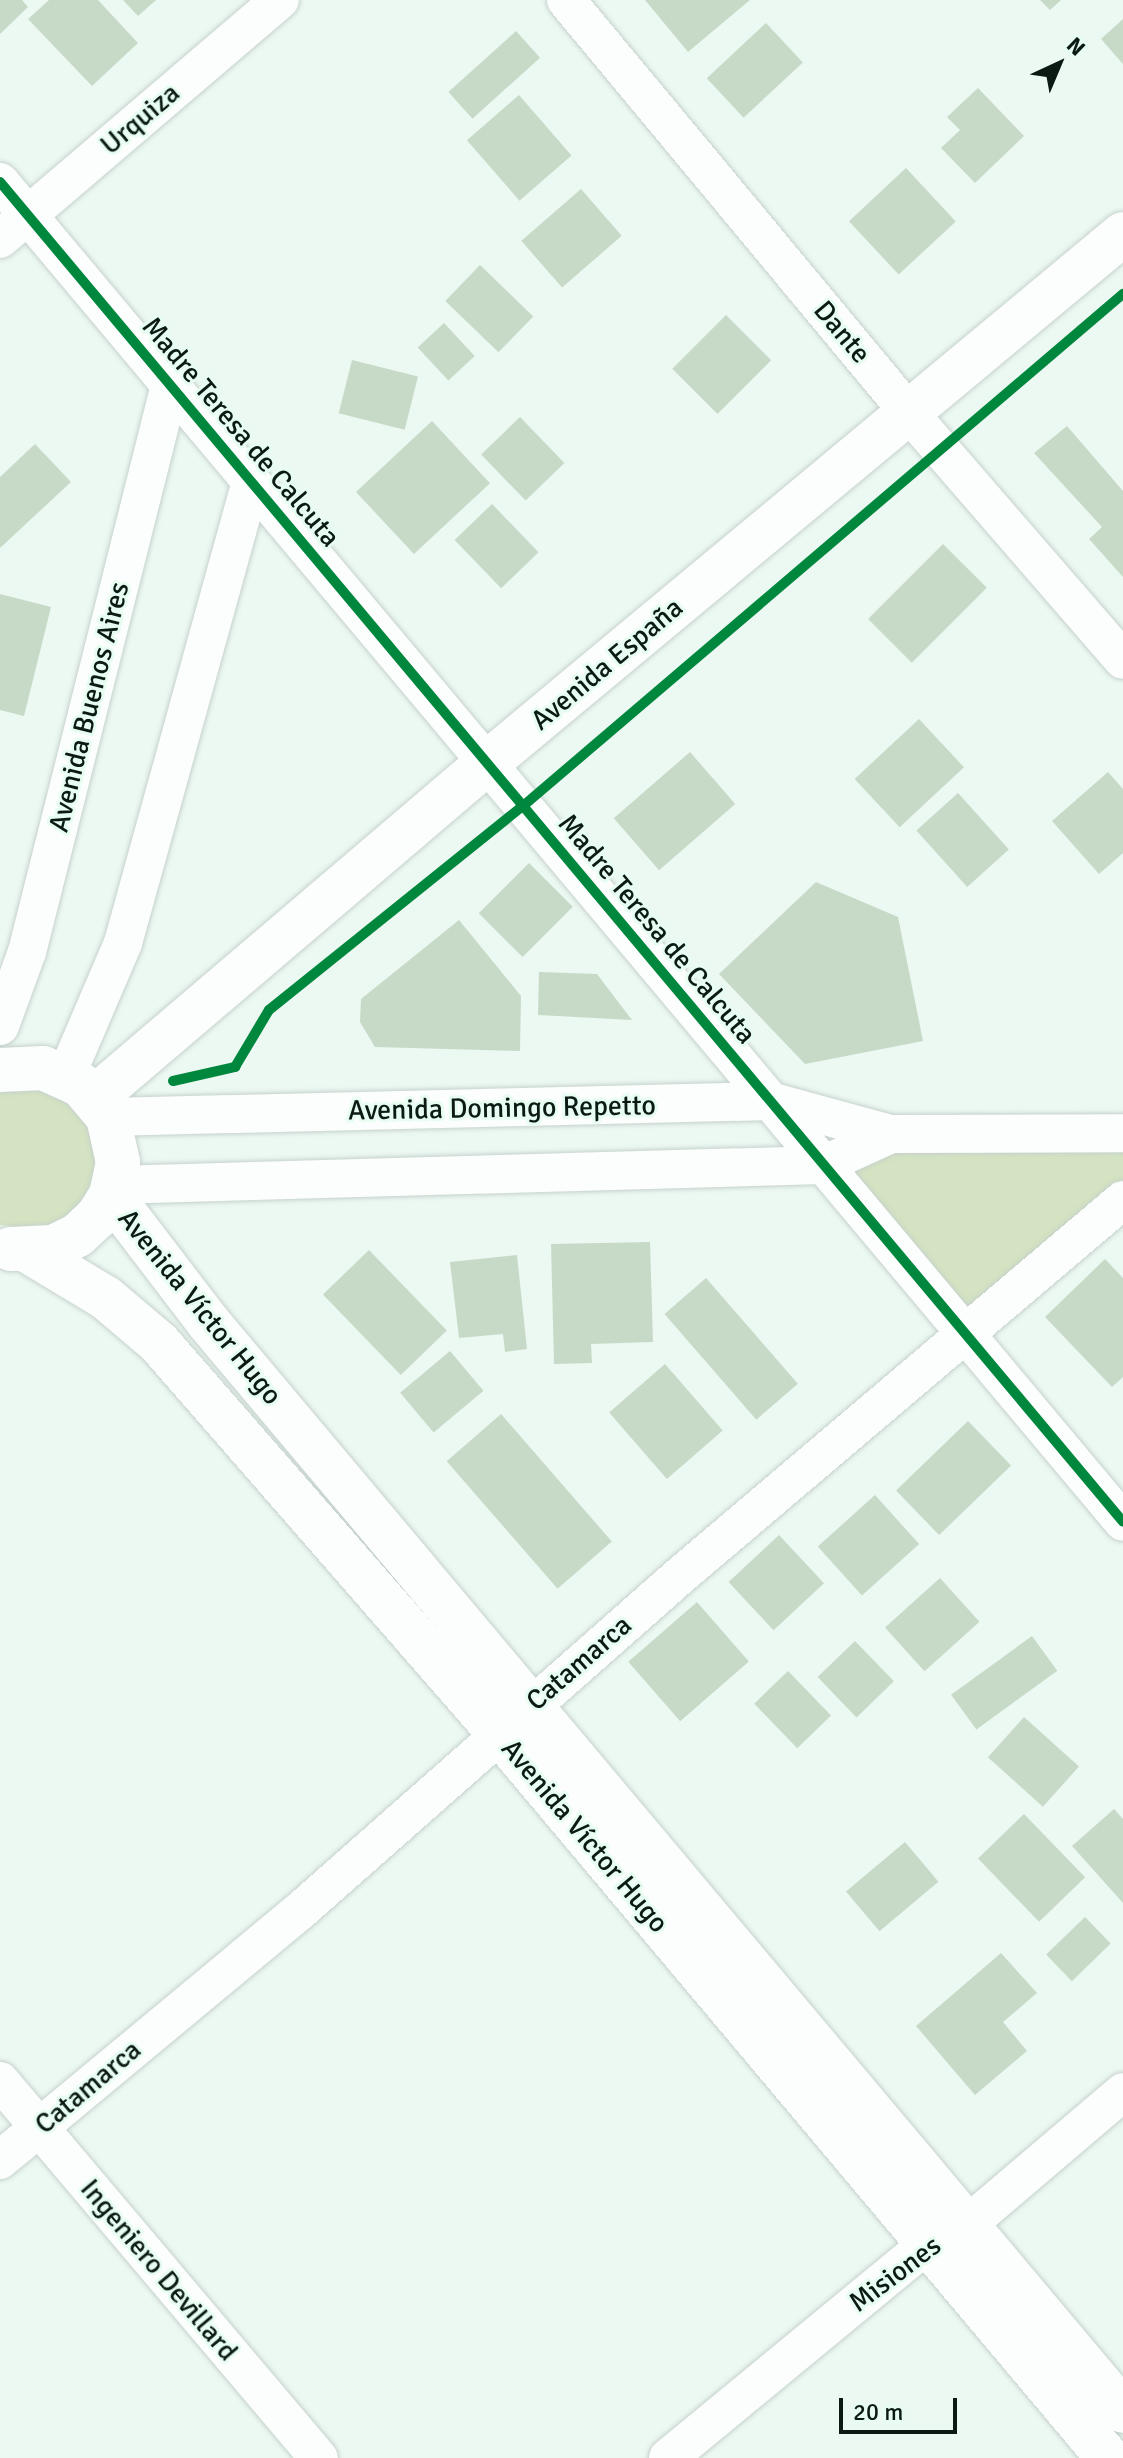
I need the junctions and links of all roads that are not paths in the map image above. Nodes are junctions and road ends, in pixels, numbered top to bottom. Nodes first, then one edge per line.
1 (280, 0) edge
2 (566, 0) edge
3 (0, 182) edge
4 (14, 227) edge
5 (1123, 234) edge
6 (170, 385) junction
7 (910, 414) junction
8 (251, 482) junction
9 (1123, 660) edge
10 (487, 763) junction
11 (0, 1026) edge
12 (6, 1064) edge
13 (89, 1097) junction
14 (770, 1101) junction
15 (1123, 1133) edge
16 (891, 1134) junction
17 (823, 1165) junction
18 (112, 1190) junction
19 (1123, 1200) edge
20 (8, 1253) edge
21 (965, 1335) junction
22 (1123, 1522) edge
23 (515, 1719) junction
24 (0, 2081) edge
25 (1123, 2092) edge
26 (39, 2128) junction
27 (0, 2160) edge
28 (967, 2225) junction
29 (928, 2244) junction
30 (1123, 2411) edge
31 (319, 2458) edge
32 (668, 2458) edge
33 (1108, 2458) edge

1 - 4 street, Urquiza
2 - 7 street, Dante
3 - 4 street, Madre Teresa de Calcuta
4 - 6 street, Madre Teresa de Calcuta
5 - 7 main road, Avenida España
6 - 8 street, Madre Teresa de Calcuta
6 - 11 street, Avenida Buenos Aires
7 - 9 street, Dante
7 - 10 main road, Avenida España
8 - 10 street, Madre Teresa de Calcuta
8 - 13 street
10 - 13 main road, Avenida España
10 - 14 street, Madre Teresa de Calcuta
12 - 13 main road
13 - 14 street, Avenida Domingo Repetto
13 - 18 main road
14 - 16 street, Avenida Domingo Repetto
14 - 17 street, Madre Teresa de Calcuta
15 - 16 street, Avenida Domingo Repetto
16 - 17 street, Avenida Domingo Repetto
17 - 18 street, Avenida Domingo Repetto
17 - 21 street, Madre Teresa de Calcuta
18 - 20 main road
18 - 23 main road, Avenida Víctor Hugo
19 - 21 street, Catamarca
20 - 23 main road, Avenida Víctor Hugo
21 - 22 street, Madre Teresa de Calcuta
21 - 23 street, Catamarca
23 - 26 street, Catamarca
23 - 28 main road, Avenida Víctor Hugo
23 - 29 main road, Avenida Víctor Hugo
24 - 26 street, Ingeniero Devillard
25 - 28 street, Misiones
26 - 27 street, Catamarca
26 - 31 street, Ingeniero Devillard
28 - 29 street, Misiones
28 - 30 main road, Avenida Víctor Hugo
29 - 32 street, Misiones
29 - 33 main road, Avenida Víctor Hugo

